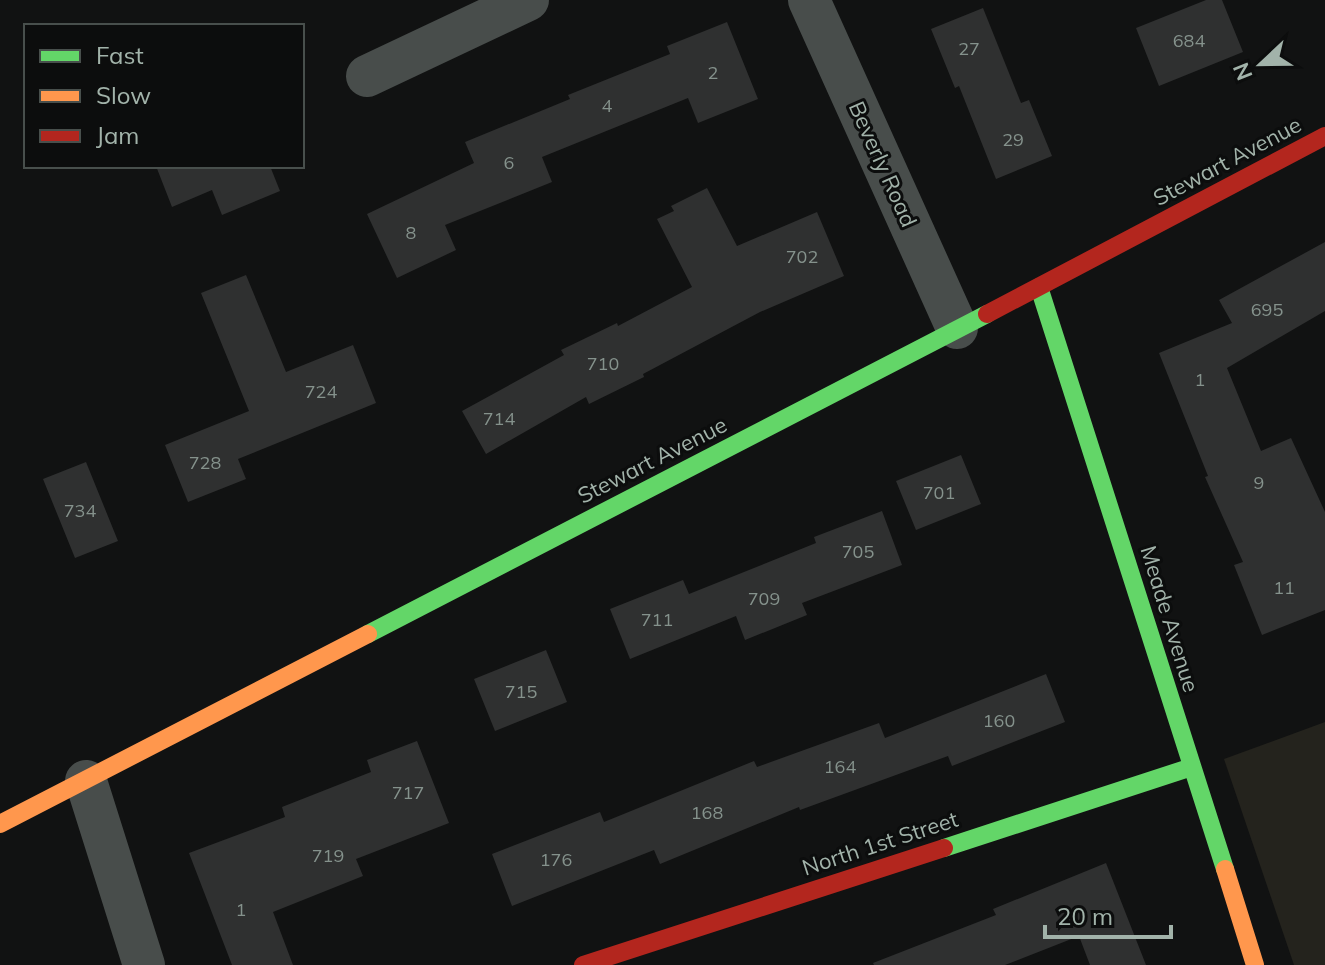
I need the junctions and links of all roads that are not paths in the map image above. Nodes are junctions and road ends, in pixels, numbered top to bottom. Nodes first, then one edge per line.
1 (528, 0) edge
2 (809, 0) edge
3 (367, 76) dead end
4 (1325, 136) edge
5 (1039, 287) junction
6 (957, 328) junction
7 (1192, 767) junction
8 (86, 781) junction
9 (0, 824) edge
10 (144, 965) edge
11 (583, 965) edge
12 (1255, 965) edge

1 - 3 street
2 - 6 street, Beverly Road
4 - 5 main road, Stewart Avenue
5 - 6 main road, Stewart Avenue
5 - 7 main road, Meade Avenue
6 - 8 main road, Stewart Avenue
7 - 11 main road, North 1st Street
7 - 12 main road, Meade Avenue
8 - 9 main road, Stewart Avenue
8 - 10 street

